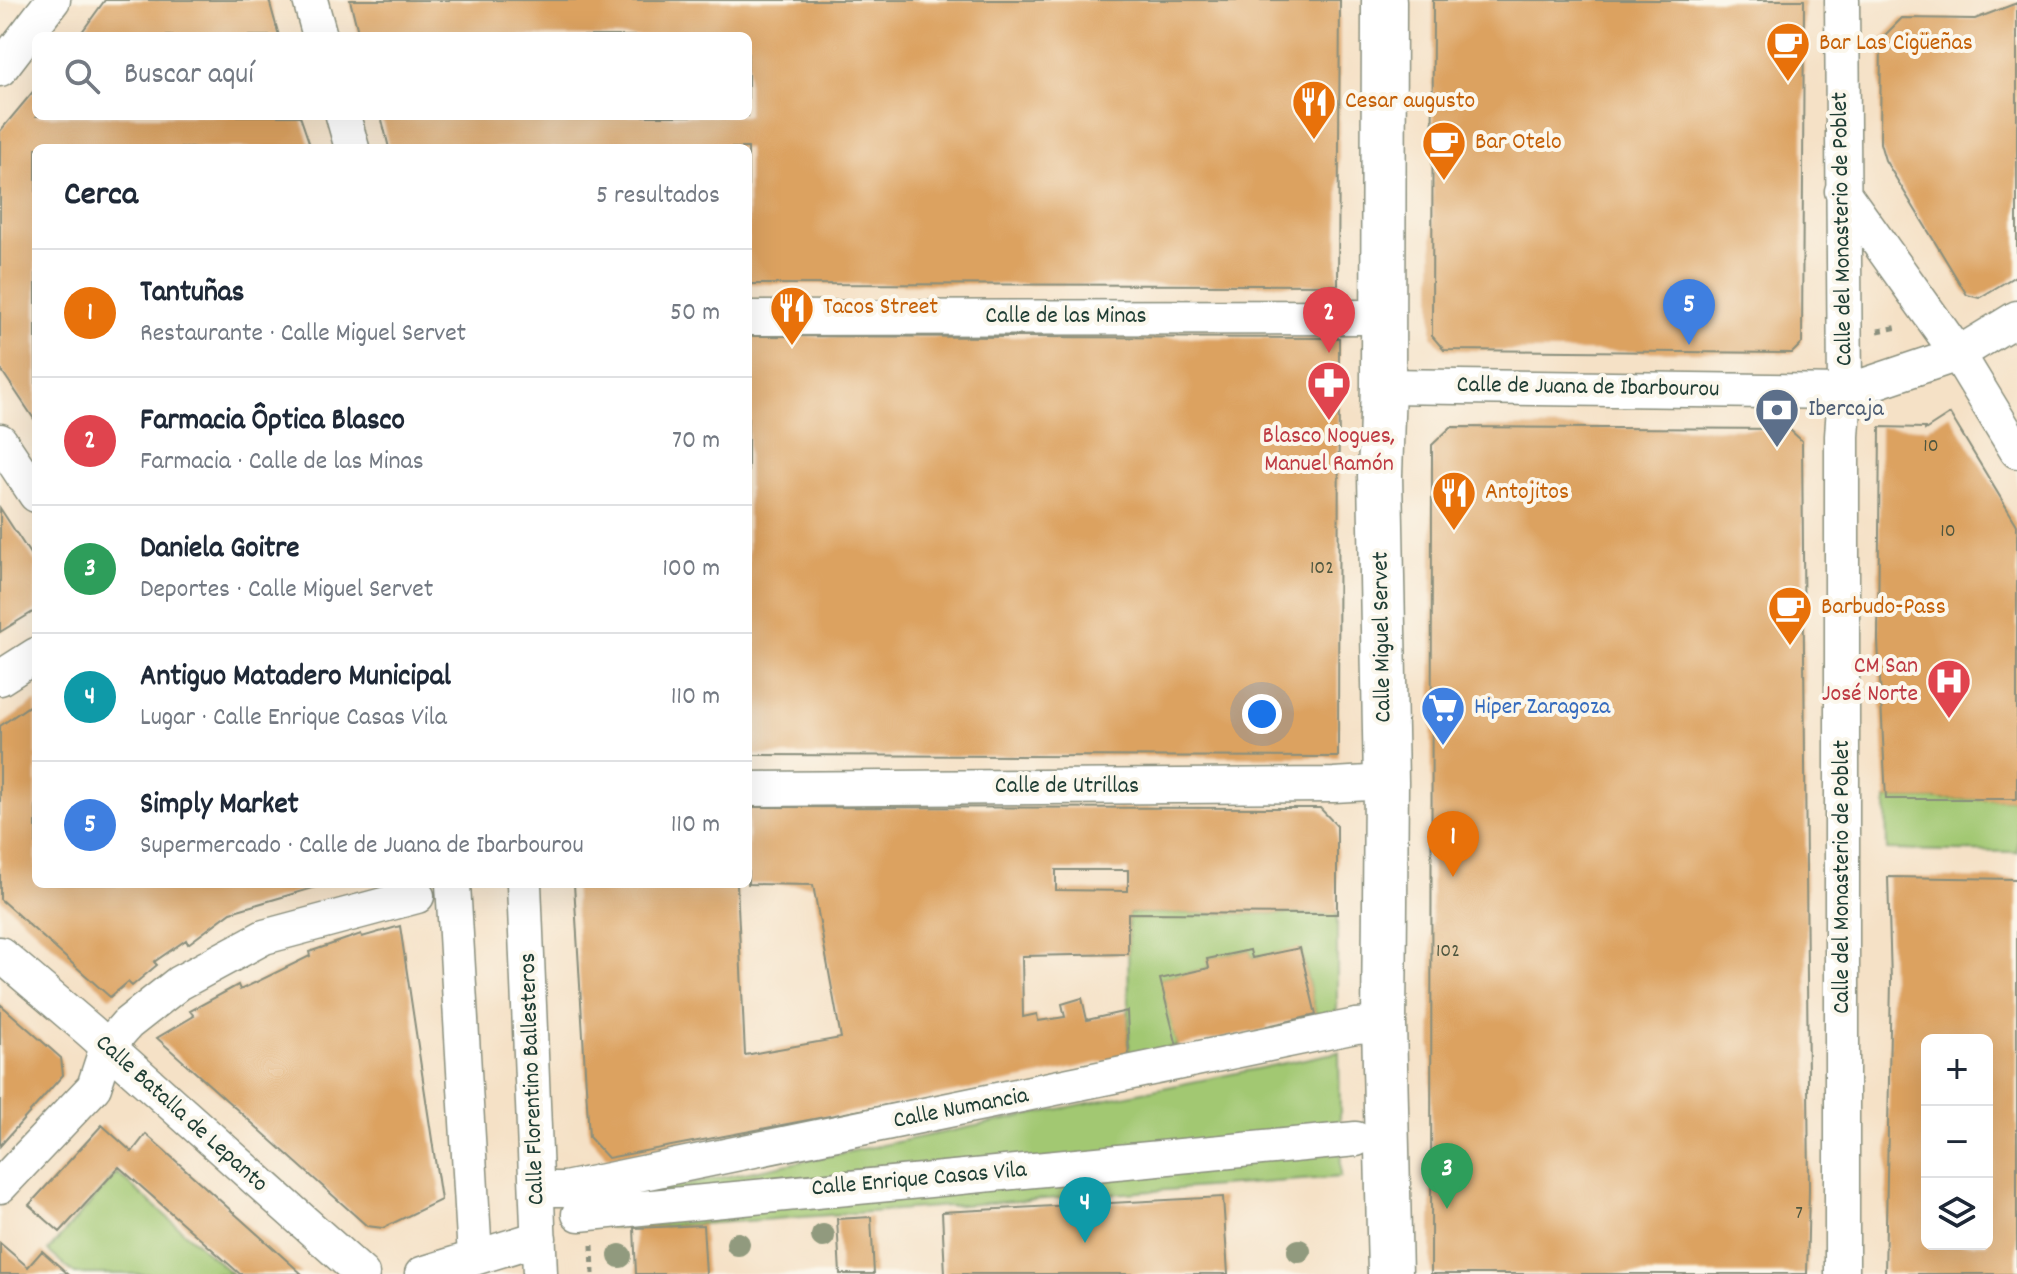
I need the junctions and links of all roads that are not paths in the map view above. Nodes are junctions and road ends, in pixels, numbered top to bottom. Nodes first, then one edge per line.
1 (53, 0) edge
2 (310, 0) edge
3 (1384, 0) edge
4 (1842, 0) edge
5 (319, 32) edge
6 (0, 69) edge
7 (344, 120) edge
8 (351, 144) edge
9 (1842, 191) junction
10 (1383, 317) junction
11 (752, 318) edge
12 (2017, 318) edge
13 (1958, 354) junction
14 (1383, 386) junction
15 (1845, 392) junction
16 (0, 441) edge
17 (2017, 451) edge
18 (32, 489) edge
19 (32, 658) edge
20 (0, 678) edge
21 (1386, 782) junction
22 (752, 789) edge
23 (453, 888) edge
24 (524, 888) edge
25 (417, 896) dead end
26 (0, 954) edge
27 (1384, 1024) junction
28 (107, 1047) junction
29 (1356, 1139) dead end
30 (0, 1186) edge
31 (538, 1189) junction
32 (579, 1214) dead end
33 (539, 1238) junction
34 (475, 1257) junction
35 (362, 1274) edge
36 (422, 1274) edge
37 (540, 1274) edge
38 (1390, 1274) edge
39 (1842, 1274) edge

1 - 6 street
2 - 5 street
3 - 10 main road, Calle Miguel Servet
4 - 9 street, Calle del Monasterio de Poblet
7 - 8 street
9 - 13 street
9 - 15 street, Calle del Monasterio de Poblet
10 - 11 street, Calle de las Minas
10 - 14 main road, Calle Miguel Servet
12 - 13 street, Calle de Juana de Ibarbourou
13 - 15 street, Calle de Juana de Ibarbourou
13 - 17 street
14 - 15 street, Calle de Juana de Ibarbourou
14 - 21 main road, Calle Miguel Servet
15 - 39 street, Calle del Monasterio de Poblet
16 - 18 street
19 - 20 street
21 - 22 street, Calle de Utrillas
21 - 27 main road, Calle Miguel Servet
23 - 34 street
24 - 31 street, Calle Florentino Ballesteros
25 - 28 street
26 - 28 street, Calle Batalla de Lepanto
27 - 31 street, Calle Numancia
27 - 38 main road, Calle Miguel Servet
28 - 30 street
28 - 35 street, Calle Batalla de Lepanto
29 - 32 street, Calle Enrique Casas Vila
31 - 33 street, Calle Florentino Ballesteros
33 - 34 street
33 - 37 street, Calle Florentino Ballesteros
34 - 36 street

